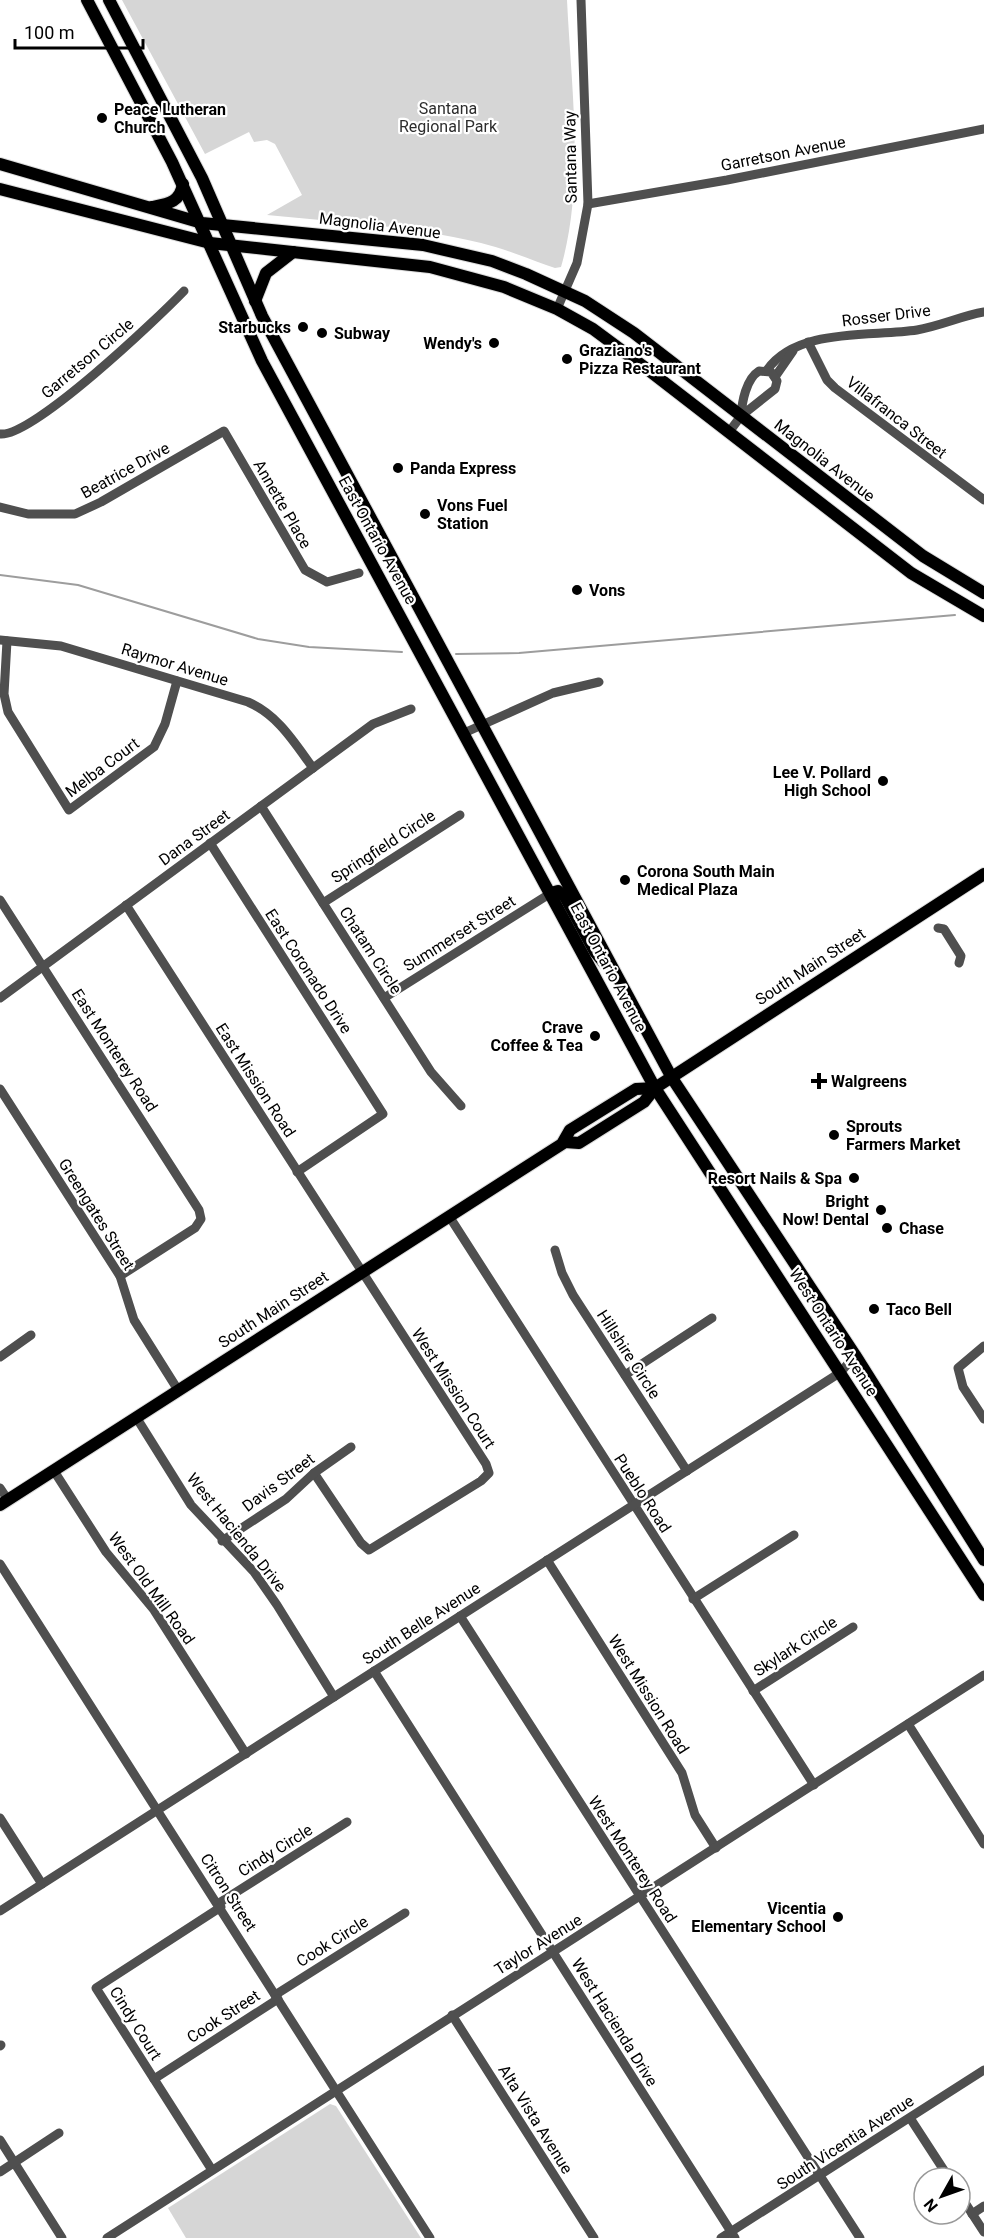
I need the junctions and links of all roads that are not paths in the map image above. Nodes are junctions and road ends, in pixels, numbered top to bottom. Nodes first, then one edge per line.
1 (87, 0) edge
2 (109, 0) edge
3 (581, 0) edge
4 (984, 129) edge
5 (0, 164) edge
6 (183, 184) junction
7 (0, 189) edge
8 (588, 204) junction
9 (146, 208) junction
10 (202, 223) junction
11 (224, 226) junction
12 (210, 243) junction
13 (231, 246) junction
14 (292, 252) junction
15 (184, 291) dead end
16 (565, 292) junction
17 (255, 301) junction
18 (558, 309) junction
19 (983, 315) edge
20 (808, 342) junction
21 (771, 374) junction
22 (741, 416) junction
23 (224, 431) joint
24 (729, 432) junction
25 (0, 434) edge
26 (984, 500) edge
27 (0, 507) edge
28 (359, 573) dead end
29 (984, 593) edge
30 (984, 616) edge
31 (4, 641) edge
32 (177, 681) junction
33 (598, 682) dead end
34 (411, 709) dead end
35 (481, 724) junction
36 (464, 733) junction
37 (313, 768) junction
38 (261, 806) junction
39 (460, 815) dead end
40 (210, 843) junction
41 (984, 874) edge
42 (551, 893) junction
43 (0, 900) edge
44 (323, 903) junction
45 (126, 905) junction
46 (938, 928) dead end
47 (958, 963) dead end
48 (43, 966) junction
49 (618, 978) junction
50 (0, 998) edge
51 (384, 999) junction
52 (672, 1078) junction
53 (655, 1088) junction
54 (0, 1089) edge
55 (461, 1106) dead end
56 (297, 1172) junction
57 (448, 1216) junction
58 (555, 1250) dead end
59 (361, 1272) junction
60 (120, 1276) junction
61 (712, 1318) dead end
62 (31, 1335) dead end
63 (984, 1346) edge
64 (855, 1355) junction
65 (0, 1357) edge
66 (841, 1372) junction
67 (625, 1375) junction
68 (178, 1390) junction
69 (136, 1417) junction
70 (984, 1419) edge
71 (351, 1447) dead end
72 (54, 1471) junction
73 (687, 1471) junction
74 (314, 1473) junction
75 (0, 1488) edge
76 (4, 1503) edge
77 (633, 1505) junction
78 (794, 1535) dead end
79 (222, 1541) junction
80 (547, 1560) junction
81 (984, 1560) edge
82 (0, 1564) edge
83 (984, 1594) edge
84 (693, 1599) junction
85 (460, 1616) junction
86 (853, 1627) dead end
87 (374, 1671) junction
88 (984, 1675) edge
89 (753, 1691) junction
90 (334, 1697) junction
91 (908, 1724) junction
92 (246, 1754) junction
93 (814, 1785) junction
94 (158, 1810) junction
95 (0, 1818) edge
96 (347, 1822) dead end
97 (984, 1844) edge
98 (716, 1848) junction
99 (42, 1884) junction
100 (640, 1897) junction
101 (220, 1905) junction
102 (0, 1911) edge
103 (405, 1913) dead end
104 (554, 1953) junction
105 (276, 1997) junction
106 (452, 2016) junction
107 (984, 2070) edge
108 (154, 2079) junction
109 (336, 2091) junction
110 (910, 2118) junction
111 (59, 2133) dead end
112 (0, 2140) edge
113 (15, 2162) junction
114 (941, 2166) edge
115 (212, 2170) junction
116 (0, 2172) edge
117 (820, 2176) junction
118 (984, 2206) edge
119 (972, 2214) joint
120 (984, 2232) edge
121 (733, 2235) edge
122 (62, 2238) edge
123 (107, 2238) edge
124 (430, 2238) edge
125 (594, 2238) edge
126 (721, 2238) edge
127 (860, 2238) edge

1 - 6 main road, East Ontario Avenue
2 - 11 main road, East Ontario Avenue
3 - 8 street, Santana Way
4 - 8 street, Garretson Avenue
5 - 9 main road, Magnolia Avenue
6 - 9 main road
6 - 10 main road, East Ontario Avenue
7 - 12 main road
8 - 16 street, Santana Way
9 - 10 main road, Magnolia Avenue
10 - 11 main road, Magnolia Avenue
10 - 12 main road, East Ontario Avenue
11 - 13 main road, East Ontario Avenue
11 - 16 main road, Magnolia Avenue
12 - 13 main road
12 - 36 main road, East Ontario Avenue
13 - 14 main road
13 - 17 main road, East Ontario Avenue
14 - 17 main road
14 - 18 main road
15 - 25 street, Garretson Circle
16 - 18 street, Santana Way
16 - 22 main road, Magnolia Avenue
17 - 35 main road, East Ontario Avenue
18 - 24 main road
19 - 20 street, Rosser Drive
20 - 21 street, Rosser Drive
20 - 26 street, Villafranca Street
21 - 22 street, Rosser Drive
21 - 22 street, Rosser Drive
22 - 24 street, Rosser Drive
22 - 29 main road, Magnolia Avenue
23 - 27 street, Beatrice Drive
23 - 28 street, Annette Place
24 - 30 main road
31 - 32 street, Raymor Avenue
31 - 32 street, Melba Court
32 - 37 street, Raymor Avenue
33 - 35 street
34 - 37 street, Dana Street
35 - 36 street
35 - 49 main road, East Ontario Avenue
36 - 42 main road, East Ontario Avenue
37 - 38 street, Dana Street
38 - 40 street, Dana Street
38 - 44 street, Chatam Circle
39 - 44 street, Springfield Circle
40 - 45 street, Dana Street
40 - 56 street, East Coronado Drive
41 - 52 main road, South Main Street
42 - 49 main road
42 - 51 street, Summerset Street
42 - 53 main road, East Ontario Avenue
43 - 48 street, East Monterey Road
44 - 51 street, Chatam Circle
45 - 48 street, Dana Street
45 - 56 street, East Mission Road
46 - 47 street
48 - 50 street, Dana Street
48 - 60 street, East Monterey Road
49 - 52 main road, East Ontario Avenue
51 - 55 street, Chatam Circle
52 - 53 main road, South Main Street
52 - 64 main road, West Ontario Avenue
53 - 57 main road, South Main Street
53 - 66 main road, West Ontario Avenue
54 - 60 street, Greengates Street
56 - 59 street, East Mission Road
57 - 59 main road, South Main Street
57 - 77 street, Pueblo Road
58 - 67 street, Hillshire Circle
59 - 68 main road, South Main Street
59 - 74 street, West Mission Court
60 - 68 street, Greengates Street
61 - 67 street
62 - 65 street
63 - 70 street
64 - 66 street, South Belle Avenue
64 - 81 main road, West Ontario Avenue
66 - 73 street, South Belle Avenue
66 - 83 main road, West Ontario Avenue
67 - 73 street, Hillshire Circle
68 - 69 main road, South Main Street
69 - 72 main road, South Main Street
69 - 79 street, West Hacienda Drive
71 - 74 street, Davis Street
72 - 76 main road, South Main Street
72 - 92 street, West Old Mill Road
73 - 77 street, South Belle Avenue
74 - 79 street, Davis Street
75 - 76 street
77 - 80 street, South Belle Avenue
77 - 84 street, Pueblo Road
78 - 84 street
79 - 90 street, West Hacienda Drive
80 - 85 street, South Belle Avenue
80 - 98 street, West Mission Road
82 - 94 street, Citron Street
84 - 89 street, Pueblo Road
85 - 87 street, South Belle Avenue
85 - 100 street, West Monterey Road
86 - 89 street, Skylark Circle
87 - 90 street, South Belle Avenue
87 - 104 street, West Hacienda Drive
88 - 91 street, Taylor Avenue
89 - 93 street, Pueblo Road
90 - 92 street, South Belle Avenue
91 - 93 street, Taylor Avenue
91 - 97 street
92 - 94 street, South Belle Avenue
93 - 98 street, Taylor Avenue
94 - 99 street, South Belle Avenue
94 - 101 street, Citron Street
95 - 99 street
96 - 101 street, Cindy Circle
98 - 100 street, Taylor Avenue
99 - 102 street, South Belle Avenue
100 - 104 street, Taylor Avenue
100 - 117 street, West Monterey Road
101 - 105 street, Citron Street
101 - 108 street, Cindy Court
103 - 105 street, Cook Circle
104 - 106 street, Taylor Avenue
104 - 121 street, West Hacienda Drive
105 - 108 street, Cook Street
105 - 109 street, Citron Street
106 - 109 street, Taylor Avenue
106 - 125 street, Alta Vista Avenue
107 - 110 street, South Vicentia Avenue
108 - 115 street, Cindy Court
109 - 115 street, Taylor Avenue
109 - 124 street, Citron Street
110 - 114 street
110 - 117 street, South Vicentia Avenue
111 - 113 street
112 - 113 street
113 - 116 street
113 - 122 street
115 - 123 street, Taylor Avenue
117 - 121 street, South Vicentia Avenue
117 - 127 street, West Monterey Road
118 - 119 street
119 - 120 street
121 - 126 street, South Vicentia Avenue

